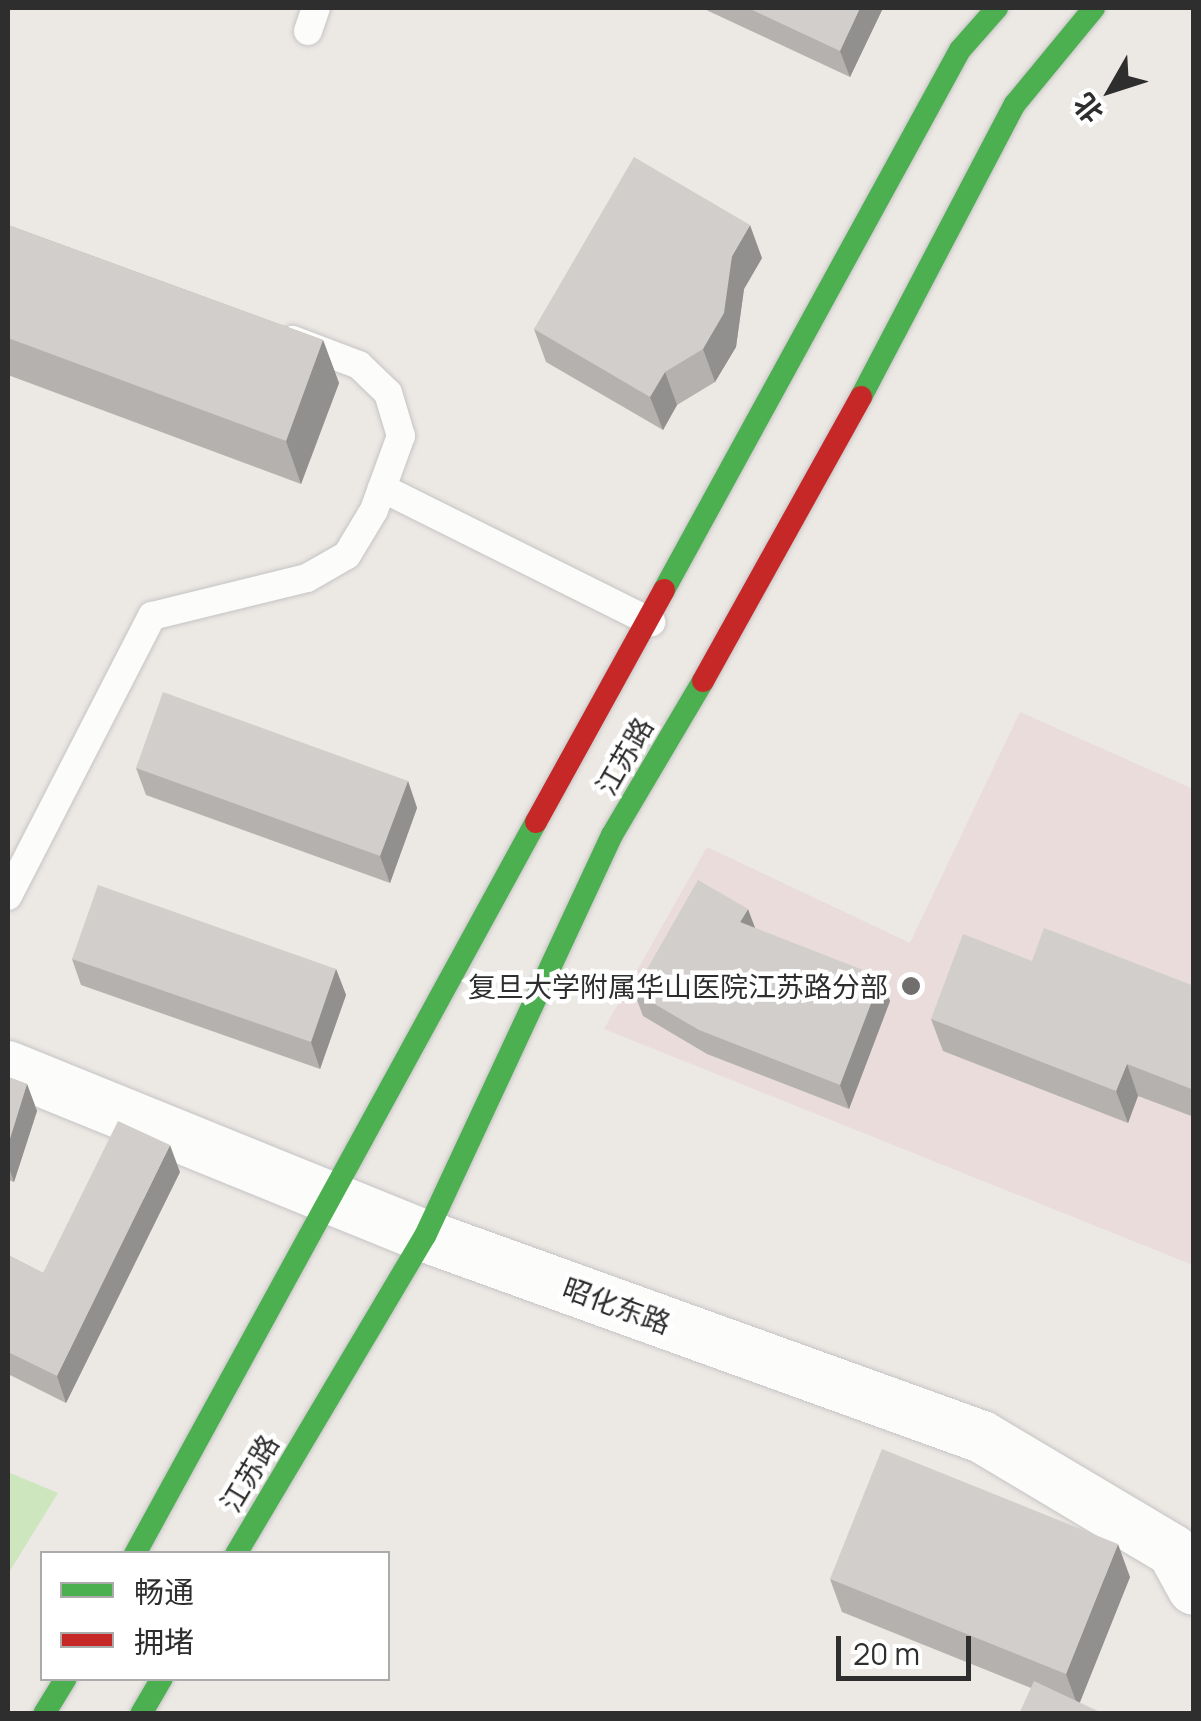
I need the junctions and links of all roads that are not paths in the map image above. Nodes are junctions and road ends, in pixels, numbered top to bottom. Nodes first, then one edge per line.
1 (997, 8) edge
2 (1094, 8) edge
3 (267, 330) edge
4 (382, 488) junction
5 (651, 622) junction
6 (8, 896) edge
7 (8, 1067) edge
8 (335, 1194) junction
9 (425, 1236) junction
10 (137, 1551) edge
11 (238, 1551) edge
12 (1194, 1589) edge
13 (64, 1681) edge
14 (160, 1681) edge
15 (44, 1714) edge
16 (141, 1714) edge

1 - 5 main road, 江苏路
2 - 9 main road, 江苏路
3 - 4 lane
4 - 5 lane
4 - 6 lane
5 - 8 main road, 江苏路
7 - 8 street, 昭化东路
8 - 9 street, 昭化东路
8 - 10 main road, 江苏路
9 - 11 main road, 江苏路
9 - 12 street, 昭化东路
13 - 15 main road
14 - 16 main road

